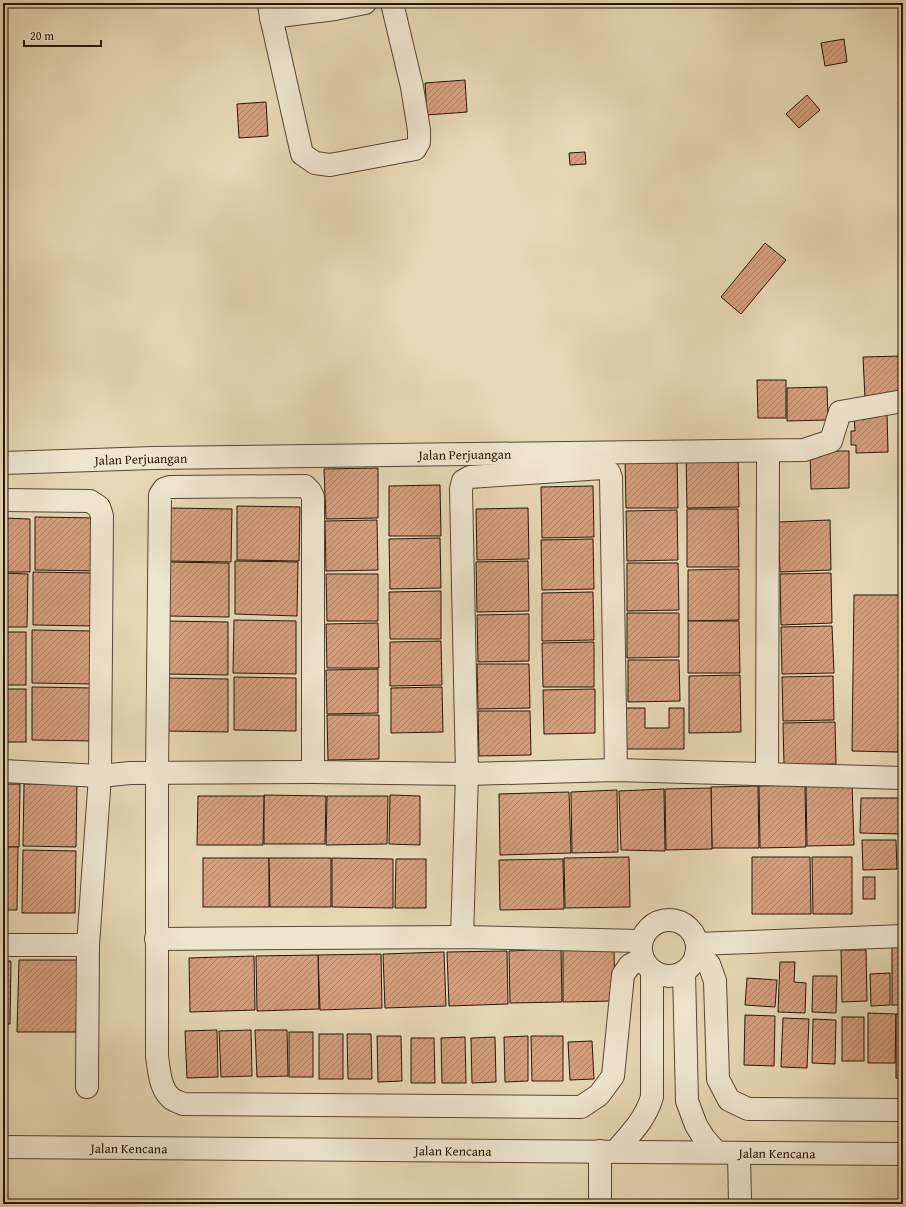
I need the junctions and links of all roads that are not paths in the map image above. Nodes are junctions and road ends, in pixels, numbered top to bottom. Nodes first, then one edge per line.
1 (364, 3) edge
2 (392, 3) edge
3 (270, 10) edge
4 (903, 401) edge
5 (768, 457) dead end
6 (3, 463) edge
7 (3, 500) edge
8 (616, 770) junction
9 (3, 771) edge
10 (313, 772) junction
11 (157, 773) junction
12 (467, 774) junction
13 (767, 774) junction
14 (100, 776) junction
15 (903, 778) edge
16 (903, 936) edge
17 (462, 937) junction
18 (156, 938) junction
19 (3, 945) edge
20 (88, 945) junction
21 (697, 950) junction
22 (645, 957) junction
23 (684, 972) junction
24 (87, 1087) dead end
25 (903, 1110) edge
26 (3, 1146) edge
27 (608, 1151) junction
28 (716, 1152) junction
29 (903, 1154) edge
30 (739, 1162) junction
31 (600, 1204) edge
32 (740, 1204) edge

1 - 3 street
2 - 3 street
4 - 6 street, Jalan Perjuangan
5 - 13 street
7 - 14 street
8 - 12 street
8 - 12 street
8 - 13 street
9 - 14 street
10 - 11 street
10 - 11 street
10 - 12 street
11 - 14 street
11 - 18 street
12 - 17 street
13 - 15 street
14 - 20 street
16 - 21 street
17 - 18 street
17 - 22 street
18 - 22 street
19 - 20 street
20 - 24 street
21 - 22 street
21 - 23 street
21 - 25 street
22 - 23 street
22 - 27 street
23 - 28 street
26 - 27 street, Jalan Kencana
27 - 28 street, Jalan Kencana
27 - 31 street
28 - 30 street, Jalan Kencana
29 - 30 street, Jalan Kencana
30 - 32 street

